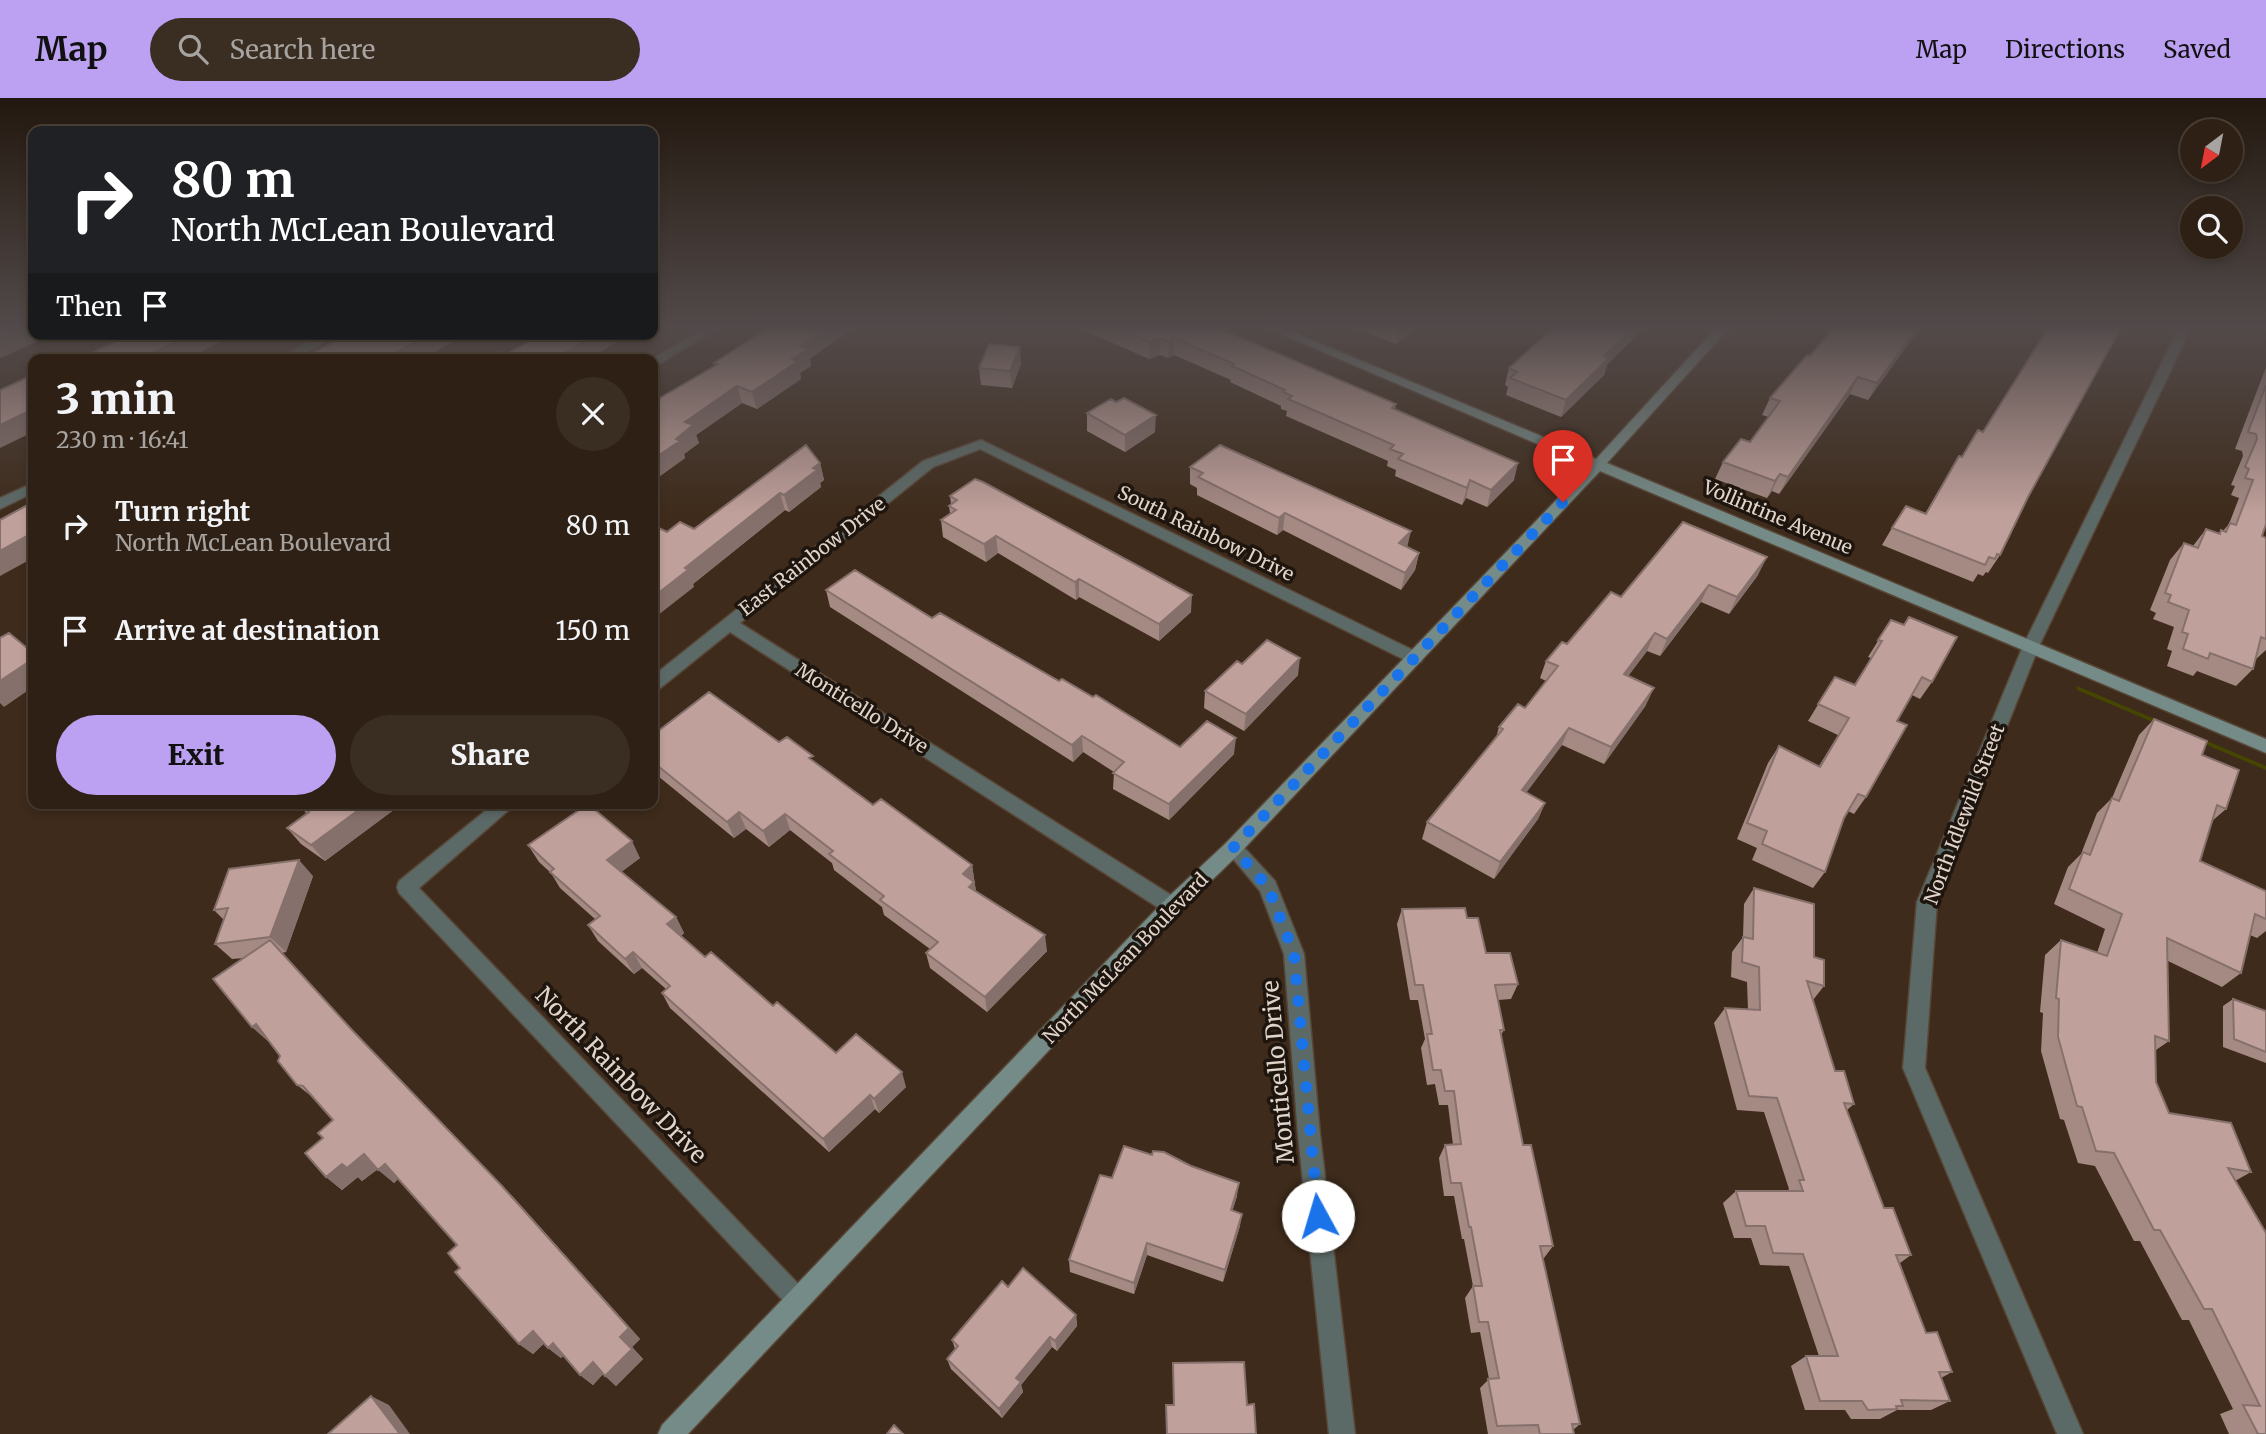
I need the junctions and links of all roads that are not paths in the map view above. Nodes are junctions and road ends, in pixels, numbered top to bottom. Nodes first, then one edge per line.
1 (1422, 390) edge
2 (1666, 390) edge
3 (2155, 390) edge
4 (981, 444) joint
5 (1599, 464) junction
6 (28, 490) edge
7 (0, 504) edge
8 (728, 623) junction
9 (2031, 646) junction
10 (1415, 657) junction
11 (658, 681) edge
12 (2266, 746) edge
13 (501, 809) edge
14 (1233, 848) junction
15 (1172, 906) junction
16 (798, 1300) junction
17 (671, 1434) edge
18 (1342, 1434) edge
19 (2070, 1434) edge

1 - 5 main road, Vollintine Avenue
2 - 5 main road, North McLean Boulevard
3 - 9 street, North Idlewild Street
4 - 8 street, East Rainbow Drive
4 - 10 street, South Rainbow Drive
5 - 9 main road, Vollintine Avenue
5 - 10 main road, North McLean Boulevard
6 - 7 street
8 - 11 street, East Rainbow Drive
8 - 15 street, Monticello Drive
9 - 12 main road, Vollintine Avenue
9 - 19 street, North Idlewild Street
10 - 14 main road, North McLean Boulevard
13 - 16 street, North Rainbow Drive
14 - 15 main road, North McLean Boulevard
14 - 18 street, Monticello Drive
15 - 16 main road, North McLean Boulevard
16 - 17 main road, North McLean Boulevard

